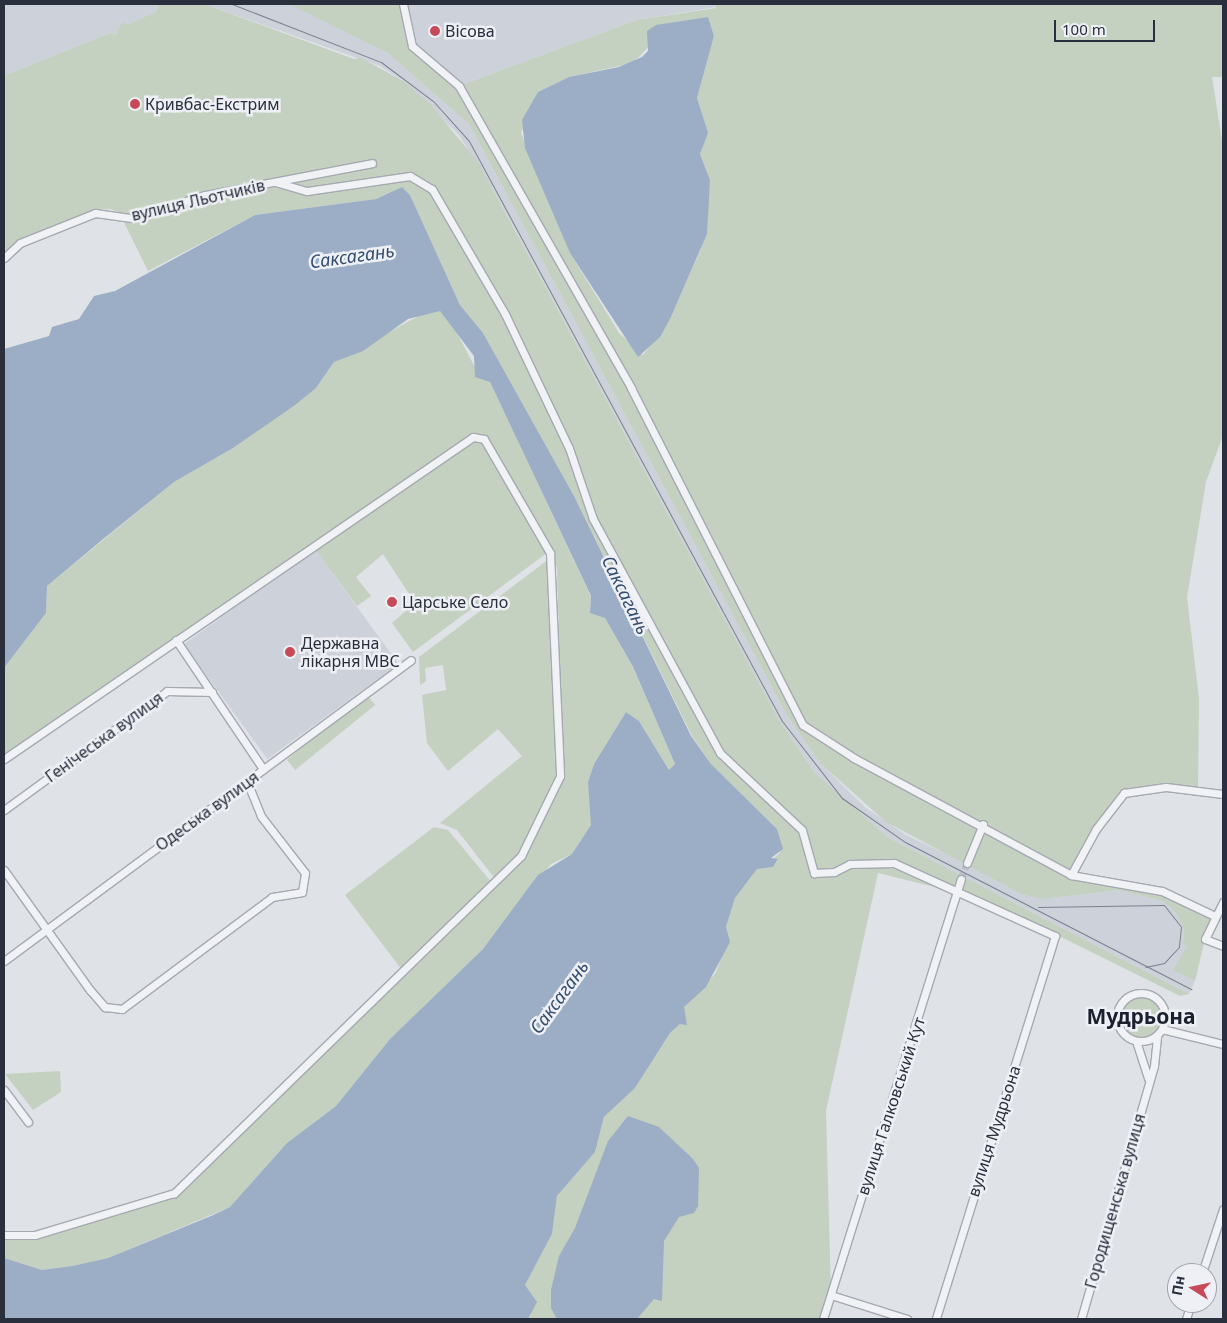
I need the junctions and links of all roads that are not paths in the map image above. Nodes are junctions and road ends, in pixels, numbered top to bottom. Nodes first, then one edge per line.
1 (403, 4) edge
2 (372, 163) dead end
3 (276, 182) junction
4 (4, 258) edge
5 (176, 640) junction
6 (411, 660) dead end
7 (212, 692) junction
8 (4, 759) edge
9 (263, 770) junction
10 (247, 782) junction
11 (1223, 794) edge
12 (4, 810) edge
13 (983, 824) junction
14 (967, 863) tunnel mouth
15 (4, 870) edge
16 (1071, 875) junction
17 (960, 879) tunnel mouth
18 (959, 893) junction
19 (1223, 902) edge
20 (1215, 916) junction
21 (46, 929) junction
22 (1223, 946) edge
23 (4, 961) edge
24 (1162, 1029) junction
25 (1157, 1036) junction
26 (1136, 1041) junction
27 (1223, 1044) edge
28 (1148, 1082) junction
29 (4, 1090) edge
30 (28, 1122) dead end
31 (1223, 1209) edge
32 (4, 1235) edge
33 (1205, 1263) edge
34 (831, 1295) junction
35 (823, 1319) edge
36 (907, 1319) edge
37 (936, 1319) edge
38 (1081, 1319) edge

1 - 13 street
2 - 3 street, вулиця Льотчиків
3 - 4 street, вулиця Льотчиків
3 - 18 street
5 - 7 street
5 - 8 street
5 - 32 street
6 - 9 street, Одеська вулиця
7 - 9 street
7 - 12 street, Генічеська вулиця
9 - 10 street, Одеська вулиця
10 - 21 street, Одеська вулиця
10 - 21 street
11 - 16 street
13 - 14 street
13 - 16 street
15 - 21 street
16 - 20 street
17 - 18 street, вулиця Галковський Кут
18 - 34 street, вулиця Галковський Кут
18 - 37 street, вулиця Мудрьона
19 - 20 street
20 - 22 street
21 - 23 street, Одеська вулиця
24 - 25 street, Городищенська вулиця
24 - 26 street
24 - 27 street
25 - 26 street
25 - 28 street, Городищенська вулиця
26 - 28 street
28 - 38 street, Городищенська вулиця
29 - 30 street
31 - 33 street
34 - 35 street, вулиця Галковський Кут
34 - 36 street

